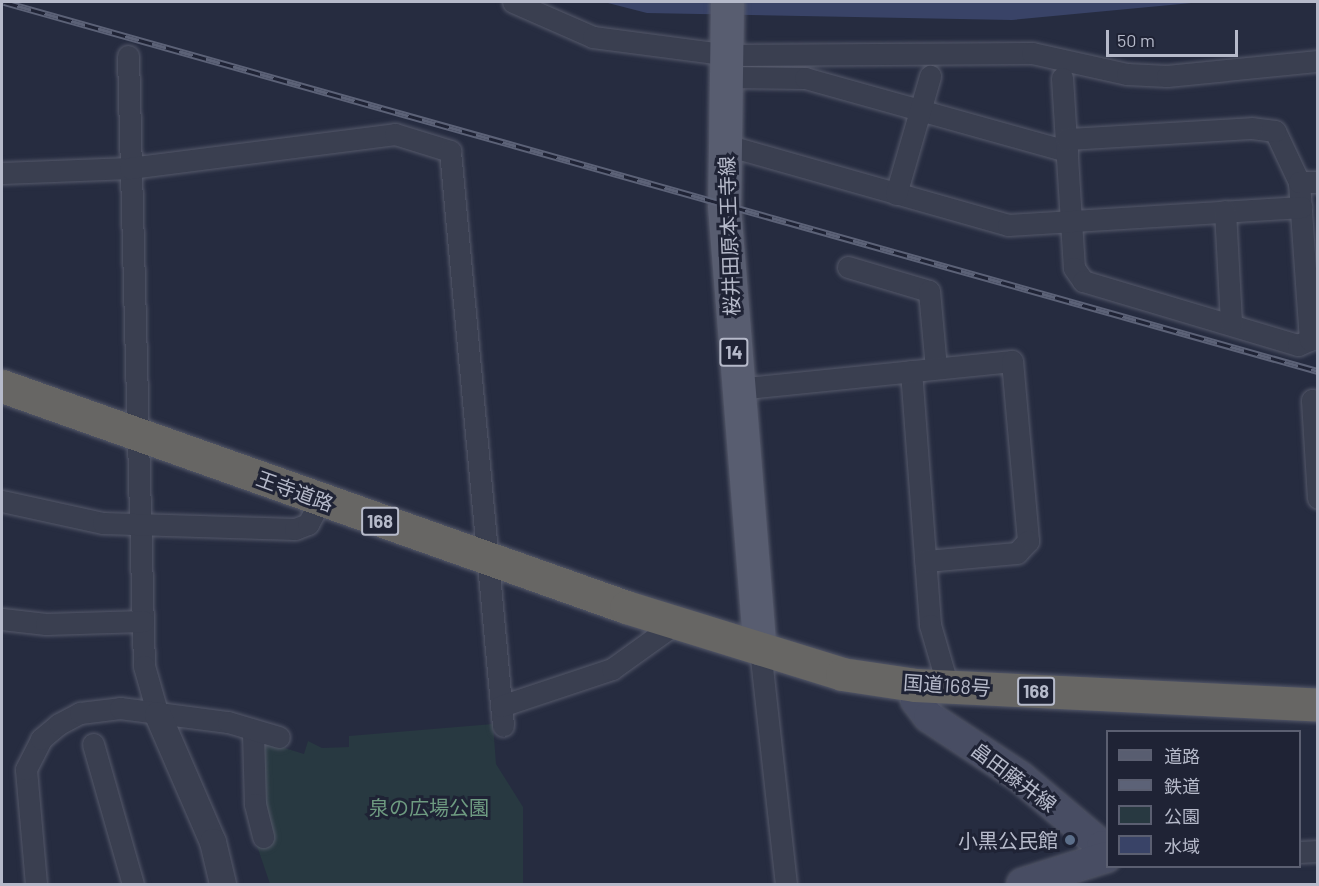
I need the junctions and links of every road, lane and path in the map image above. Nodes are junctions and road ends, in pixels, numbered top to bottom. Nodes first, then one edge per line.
1 (513, 2) edge
2 (727, 2) edge
3 (128, 57) dead end
4 (1317, 61) edge
5 (728, 66) junction
6 (930, 76) dead end
7 (1062, 78) dead end
8 (920, 110) junction
9 (726, 145) junction
10 (1066, 145) junction
11 (130, 168) junction
12 (2, 173) edge
13 (1308, 182) edge
14 (896, 194) junction
15 (1301, 207) junction
16 (1225, 212) junction
17 (1071, 221) junction
18 (848, 267) dead end
19 (1311, 287) edge
20 (1231, 323) junction
21 (936, 368) junction
22 (911, 372) junction
23 (2, 386) edge
24 (737, 389) junction
25 (1317, 402) edge
26 (138, 434) junction
27 (1317, 498) edge
28 (321, 500) junction
29 (2, 501) edge
30 (140, 523) junction
31 (488, 558) junction
32 (925, 561) junction
33 (2, 619) edge
34 (143, 621) junction
35 (676, 623) junction
36 (760, 649) junction
37 (916, 685) junction
38 (948, 687) junction
39 (1317, 705) edge
40 (158, 715) junction
41 (253, 733) junction
42 (279, 737) dead end
43 (93, 744) dead end
44 (263, 837) dead end
45 (1317, 851) edge
46 (1301, 852) edge
47 (1106, 855) edge
48 (1106, 857) edge
49 (36, 885) edge
50 (133, 885) edge
51 (223, 885) edge
52 (786, 885) edge
53 (1022, 885) edge

1 - 5 street
2 - 5 main road, 桜井田原本王寺線 / 14
3 - 11 street
4 - 5 street
5 - 8 street
5 - 9 main road, 桜井田原本王寺線 / 14
6 - 8 street
7 - 10 street
8 - 10 street
8 - 14 street
9 - 14 street
9 - 24 main road, 桜井田原本王寺線 / 14
10 - 13 street
10 - 17 street
11 - 12 street
11 - 26 street
11 - 31 street
13 - 15 street
14 - 17 street
15 - 16 street
15 - 19 street
16 - 17 street
16 - 20 street
17 - 20 street
18 - 21 street
19 - 20 street
21 - 22 street
21 - 32 street
22 - 24 street
22 - 32 street
23 - 26 highway, 王寺道路 / 168
24 - 36 main road, 桜井田原本王寺線 / 14
25 - 27 street
26 - 28 highway, 王寺道路 / 168
26 - 30 street
28 - 30 street
28 - 31 highway, 王寺道路 / 168
29 - 30 street
30 - 34 street
31 - 35 highway, 王寺道路 / 168
31 - 35 street
32 - 38 street
33 - 34 street
34 - 40 street
35 - 36 highway, 王寺道路 / 168
36 - 37 highway, 国道168号 / 168
36 - 52 street
37 - 38 highway, 国道168号 / 168
37 - 47 main road, 畠田藤井線
38 - 39 highway, 国道168号 / 168
40 - 41 street
40 - 49 street
40 - 51 street
41 - 42 street
41 - 44 street
43 - 50 street
45 - 46 street
48 - 53 main road, 畠田藤井線

